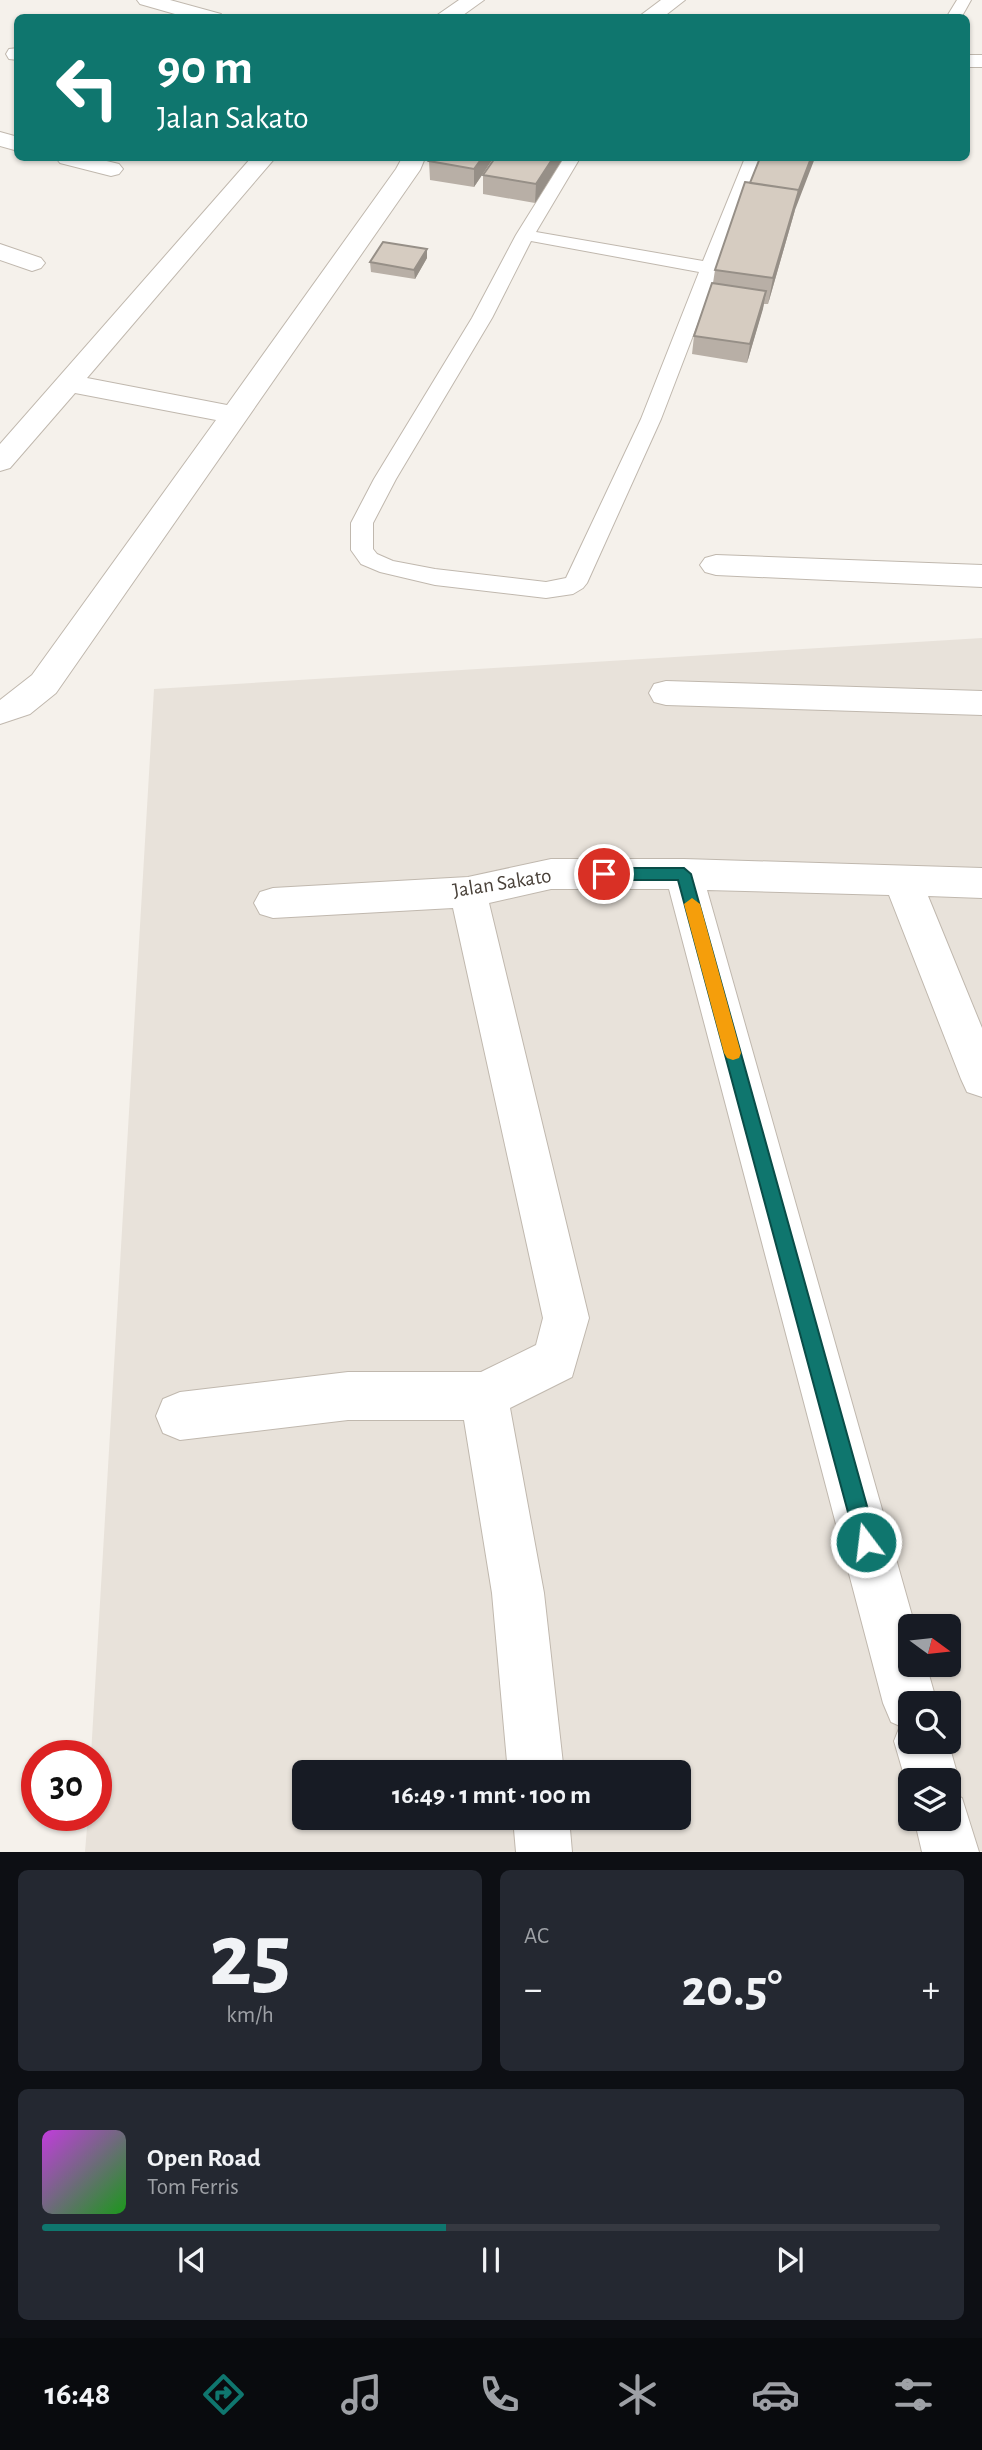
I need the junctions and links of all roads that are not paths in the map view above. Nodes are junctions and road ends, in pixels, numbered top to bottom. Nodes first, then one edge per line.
1 (147, 0) edge
2 (474, 0) edge
3 (676, 0) edge
4 (199, 14) edge
5 (450, 14) edge
6 (653, 14) edge
7 (80, 161) edge
8 (259, 161) edge
9 (412, 161) edge
10 (570, 161) edge
11 (752, 161) edge
12 (111, 169) dead end
13 (525, 235) junction
14 (0, 252) edge
15 (32, 263) dead end
16 (710, 268) junction
17 (68, 383) junction
18 (233, 415) junction
19 (0, 462) edge
20 (716, 565) dead end
21 (982, 576) edge
22 (666, 693) dead end
23 (982, 704) edge
24 (0, 712) edge
25 (684, 874) junction
26 (903, 882) junction
27 (982, 883) edge
28 (468, 892) junction
29 (274, 903) dead end
30 (982, 1079) edge
31 (484, 1396) junction
32 (180, 1416) dead end
33 (907, 1691) edge
34 (535, 1760) edge
35 (542, 1830) edge
36 (945, 1831) edge
37 (544, 1852) edge
38 (951, 1852) edge

1 - 4 street
2 - 5 street
3 - 6 street
7 - 12 street
8 - 17 street
9 - 18 street
10 - 13 lane
11 - 16 lane
13 - 16 lane
13 - 16 lane
14 - 15 street
17 - 18 street
17 - 19 street
18 - 24 street
20 - 21 street
22 - 23 street
25 - 26 street, Jalan Sakato
25 - 28 street, Jalan Sakato
25 - 33 street
26 - 27 street, Jalan Sakato
26 - 30 street
28 - 29 street, Jalan Sakato
28 - 31 street
31 - 32 street
31 - 34 street
35 - 37 street
36 - 38 street

